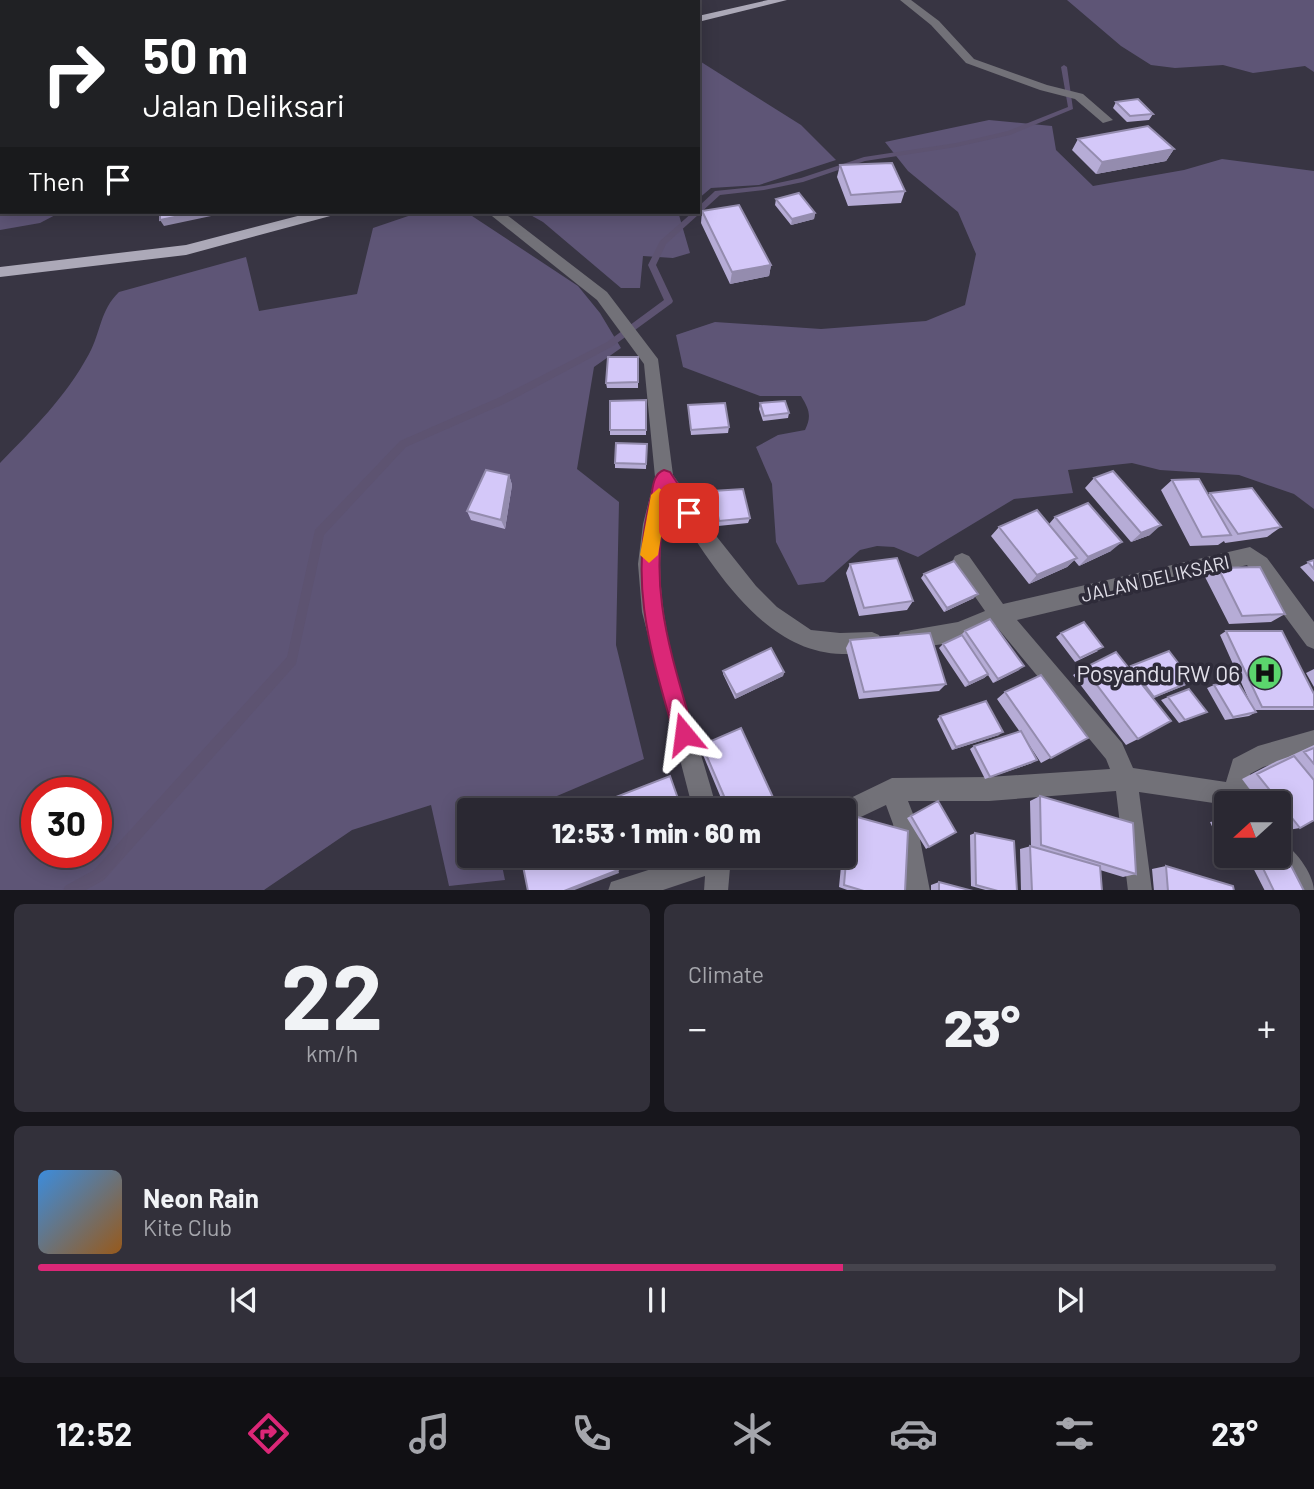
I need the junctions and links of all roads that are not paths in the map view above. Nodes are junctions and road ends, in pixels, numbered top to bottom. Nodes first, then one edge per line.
1 (776, 0) edge
2 (905, 0) edge
3 (700, 19) edge
4 (1108, 120) dead end
5 (321, 214) edge
6 (497, 214) edge
7 (0, 272) edge
8 (664, 477) junction
9 (962, 562) dead end
10 (999, 615) junction
11 (1314, 639) edge
12 (1314, 741) edge
13 (1126, 779) junction
14 (892, 790) junction
15 (1240, 791) edge
16 (1214, 794) edge
17 (702, 798) edge
18 (856, 807) edge
19 (689, 868) edge
20 (720, 868) edge
21 (1292, 868) edge
22 (1309, 889) edge
23 (623, 890) edge
24 (716, 890) edge
25 (918, 890) edge
26 (1140, 890) edge

1 - 3 main road
2 - 4 street
5 - 7 main road
6 - 8 street
8 - 10 street
8 - 17 street
9 - 10 street
10 - 11 street, JALAN DELIKSARI
10 - 13 street
12 - 15 street
13 - 14 street
13 - 16 street
13 - 26 street
14 - 18 street
14 - 25 street
19 - 23 street
20 - 24 street
21 - 22 street

